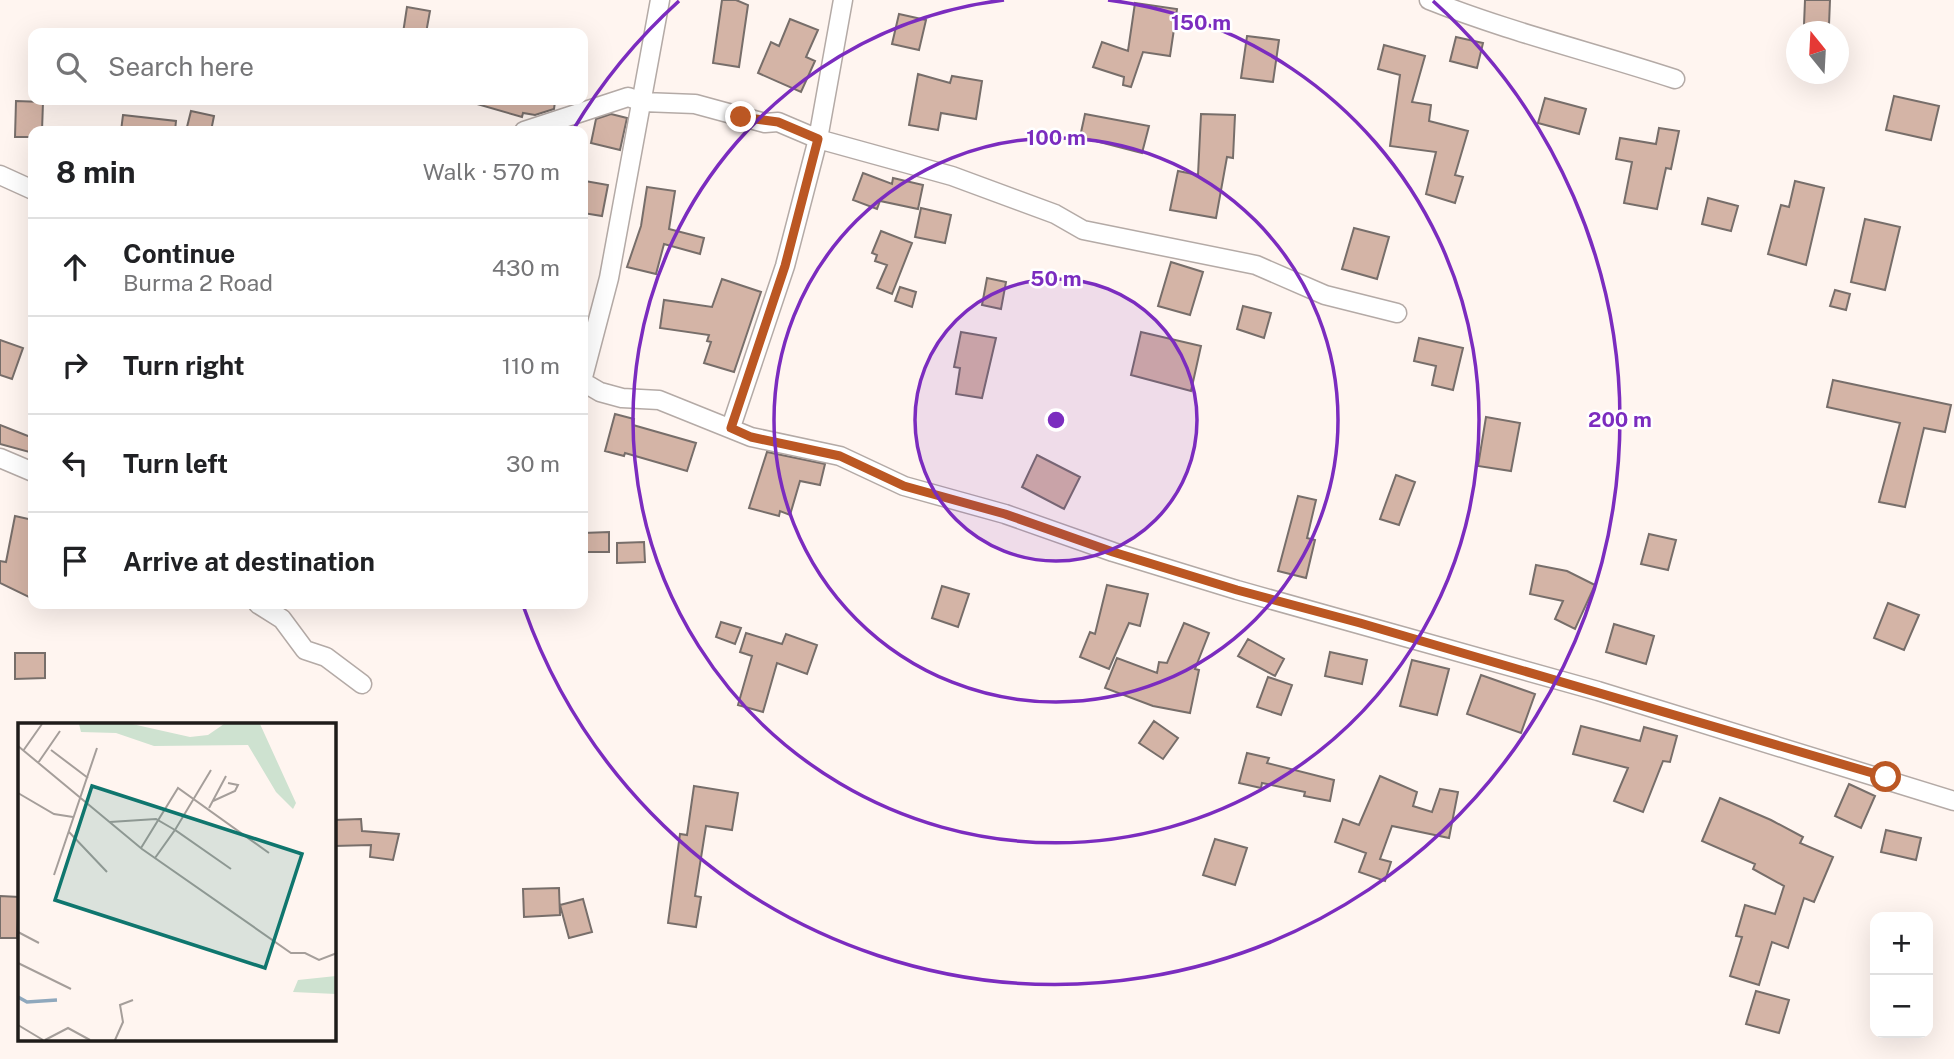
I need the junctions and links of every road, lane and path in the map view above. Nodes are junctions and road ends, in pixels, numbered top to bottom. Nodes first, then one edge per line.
1 (660, 0) edge
2 (843, 0) edge
3 (1429, 0) edge
4 (1675, 79) dead end
5 (643, 102) junction
6 (539, 126) edge
7 (818, 139) junction
8 (0, 175) edge
9 (28, 188) edge
10 (1397, 313) dead end
11 (588, 360) edge
12 (588, 384) edge
13 (731, 428) junction
14 (0, 457) edge
15 (28, 470) edge
16 (266, 609) edge
17 (362, 684) dead end
18 (1954, 801) edge

1 - 5 street
2 - 7 street
3 - 4 street
5 - 6 street
5 - 7 street
5 - 11 street
7 - 10 street
7 - 13 street
8 - 9 street
12 - 13 street
13 - 18 street
14 - 15 street
16 - 17 street

